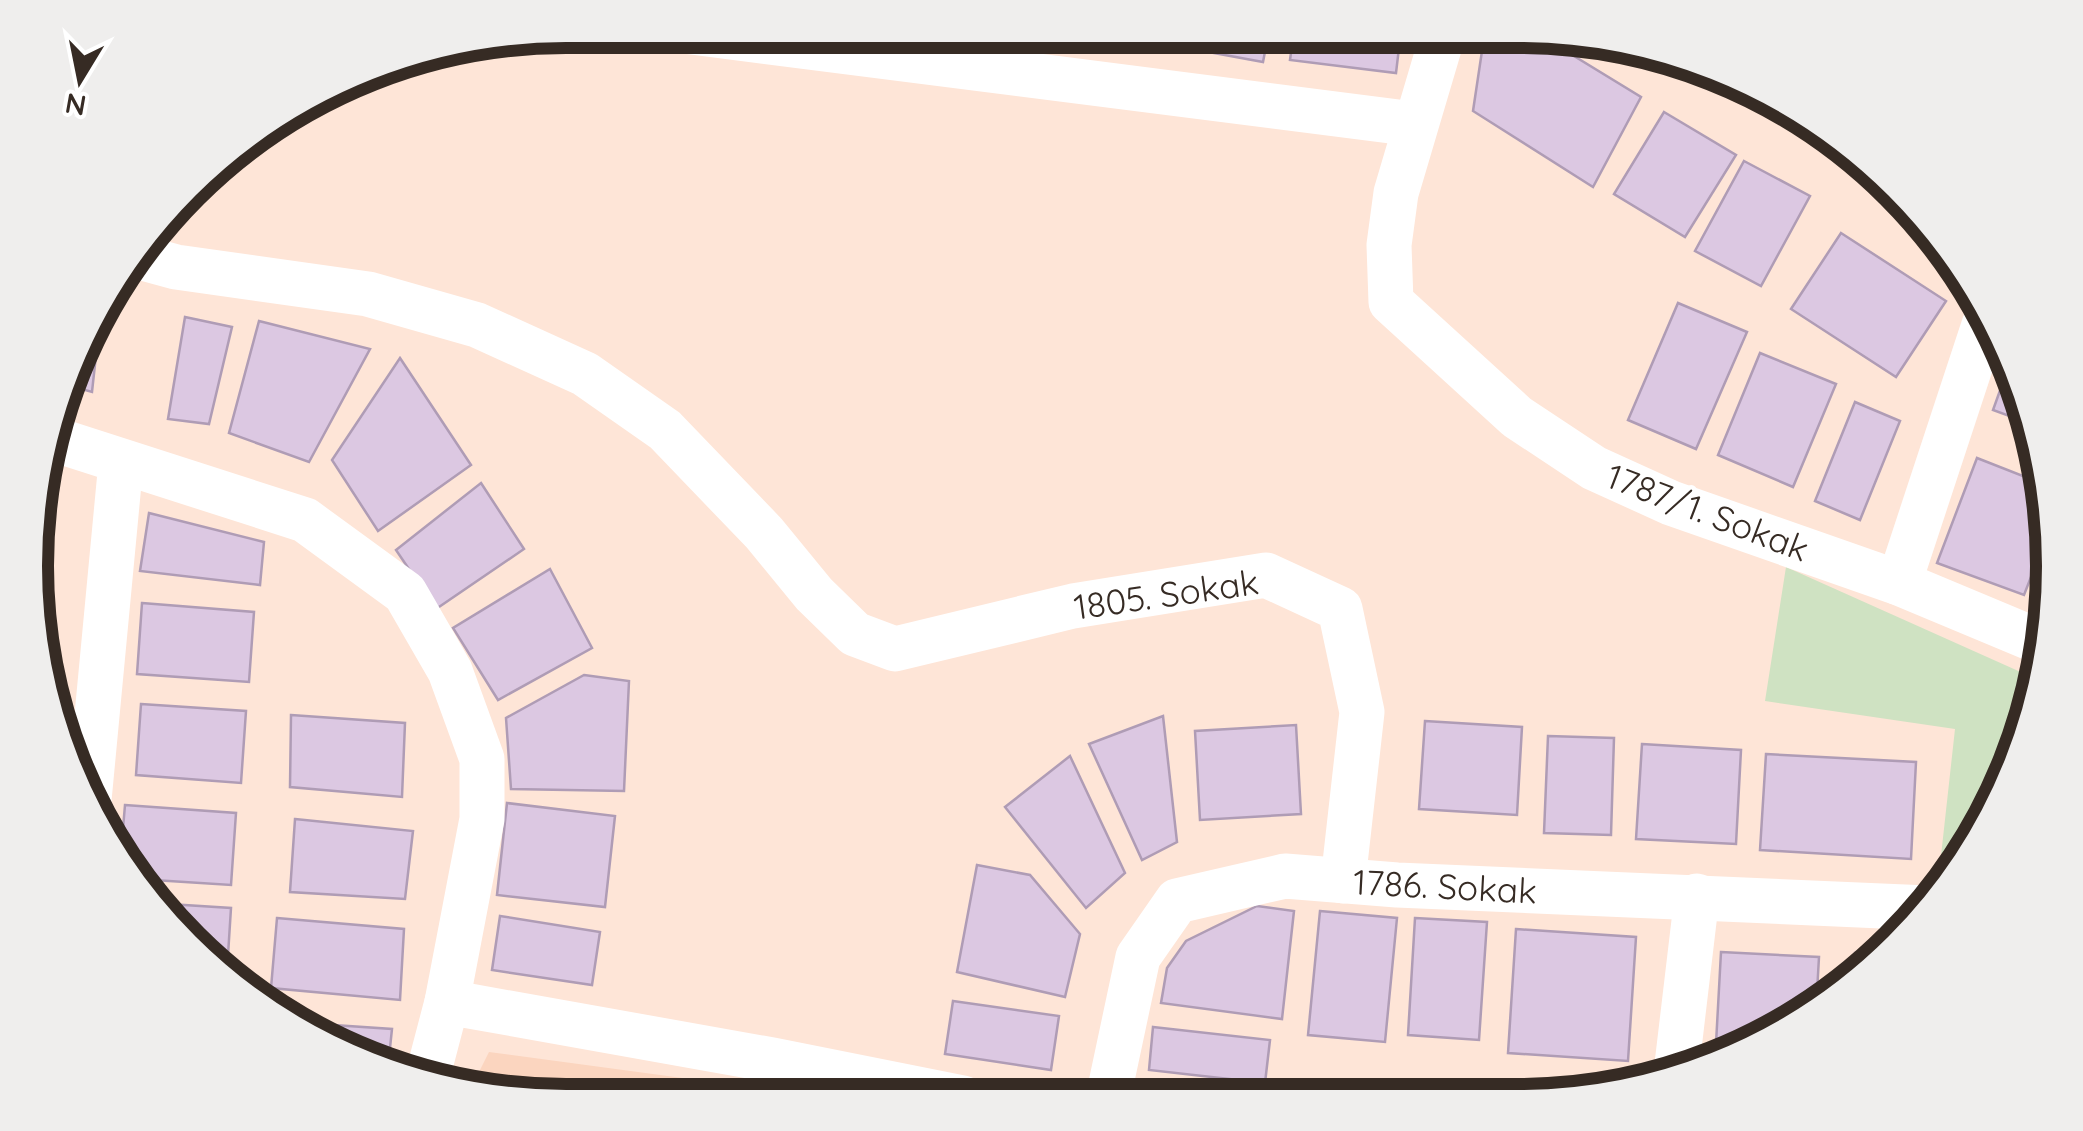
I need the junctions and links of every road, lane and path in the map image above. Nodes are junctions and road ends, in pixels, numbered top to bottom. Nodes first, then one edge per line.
1 (817, 48) edge
2 (1439, 48) edge
3 (1414, 124) junction
4 (148, 260) edge
5 (1981, 334) edge
6 (62, 442) edge
7 (121, 462) junction
8 (1899, 583) junction
9 (2030, 638) edge
10 (91, 774) edge
11 (1343, 881) junction
12 (1697, 896) junction
13 (1907, 907) edge
14 (446, 1002) junction
15 (1678, 1058) edge
16 (430, 1066) edge
17 (893, 1084) edge
18 (1111, 1084) edge

1 - 3 street
2 - 3 street, 1787/1. Sokak
3 - 8 street, 1787/1. Sokak
4 - 11 street, 1805. Sokak
5 - 8 street
6 - 7 street
7 - 10 street
7 - 14 street
8 - 9 street, 1787/1. Sokak
11 - 12 street, 1786. Sokak
11 - 18 street, 1786. Sokak
12 - 13 street, 1786. Sokak
12 - 15 street
14 - 16 street
14 - 17 street

